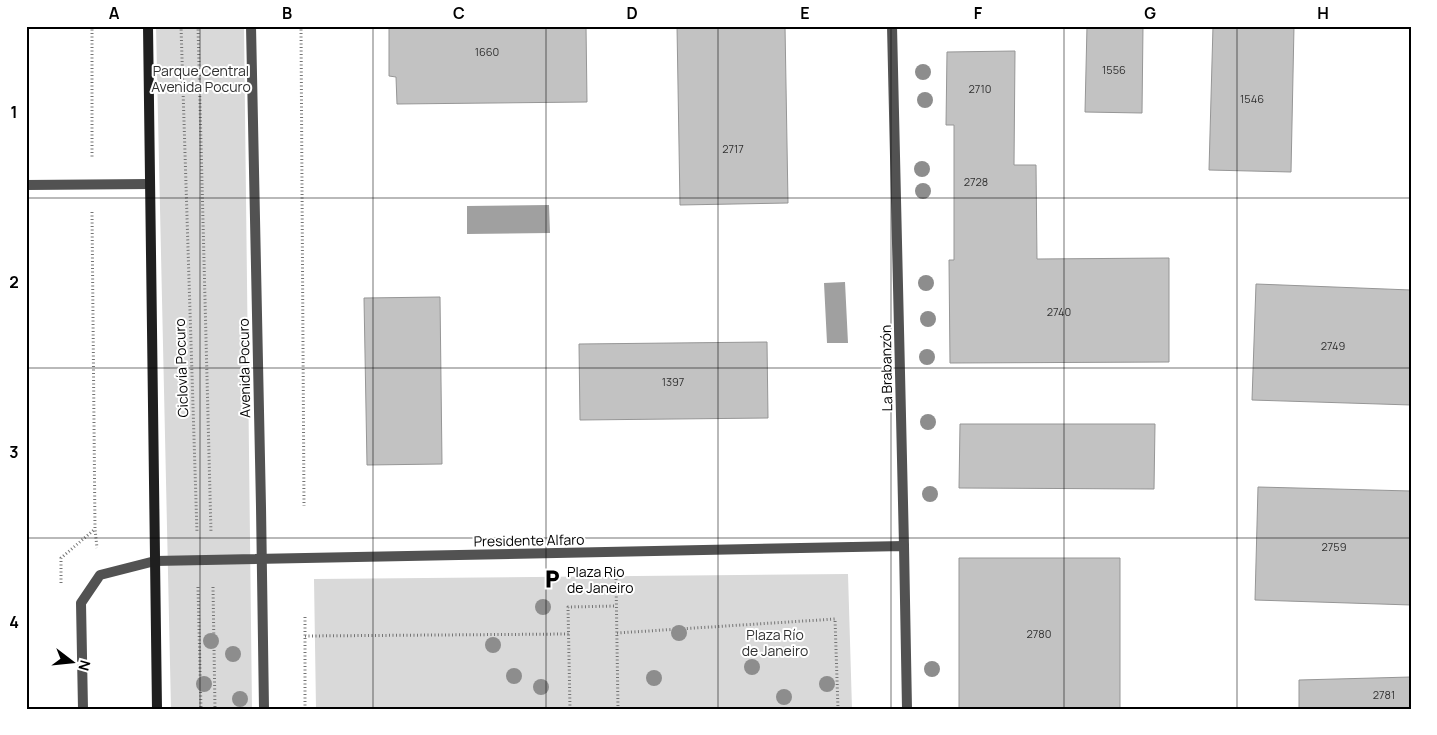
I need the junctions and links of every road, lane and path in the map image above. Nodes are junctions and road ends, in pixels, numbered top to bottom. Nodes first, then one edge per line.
1 (92, 26) edge
2 (148, 26) edge
3 (181, 26) edge
4 (198, 26) edge
5 (251, 26) edge
6 (301, 26) edge
7 (892, 26) edge
8 (92, 184) junction
9 (150, 184) junction
10 (26, 185) edge
11 (304, 506) dead end
12 (904, 546) junction
13 (615, 552) junction
14 (262, 558) junction
15 (198, 560) junction
16 (212, 560) junction
17 (155, 561) junction
18 (100, 575) junction
19 (616, 606) junction
20 (305, 618) dead end
21 (617, 633) junction
22 (569, 634) junction
23 (304, 636) junction
24 (84, 709) edge
25 (157, 709) edge
26 (201, 709) edge
27 (215, 709) edge
28 (264, 709) edge
29 (305, 709) edge
30 (570, 709) edge
31 (618, 709) edge
32 (838, 709) edge
33 (907, 709) edge

1 - 8 path
2 - 9 main road
3 - 15 path, Ciclovía Pocuro
4 - 16 path
5 - 14 street, Avenida Pocuro
6 - 11 path
7 - 12 street, La Brabanzón
8 - 9 street
8 - 10 street
8 - 18 path
9 - 17 main road
12 - 13 street, Presidente Alfaro
12 - 33 street, La Brabanzón
13 - 14 street, Presidente Alfaro
13 - 19 path
14 - 16 street, Presidente Alfaro
14 - 28 street, Avenida Pocuro
15 - 16 street, Presidente Alfaro
15 - 17 street, Presidente Alfaro
15 - 26 path, Ciclovía Pocuro
16 - 27 path
17 - 18 street, Presidente Alfaro
17 - 25 main road
18 - 24 street
19 - 21 path
19 - 22 path
20 - 23 path
21 - 31 path
21 - 32 path
22 - 23 path
22 - 30 path
23 - 29 path

